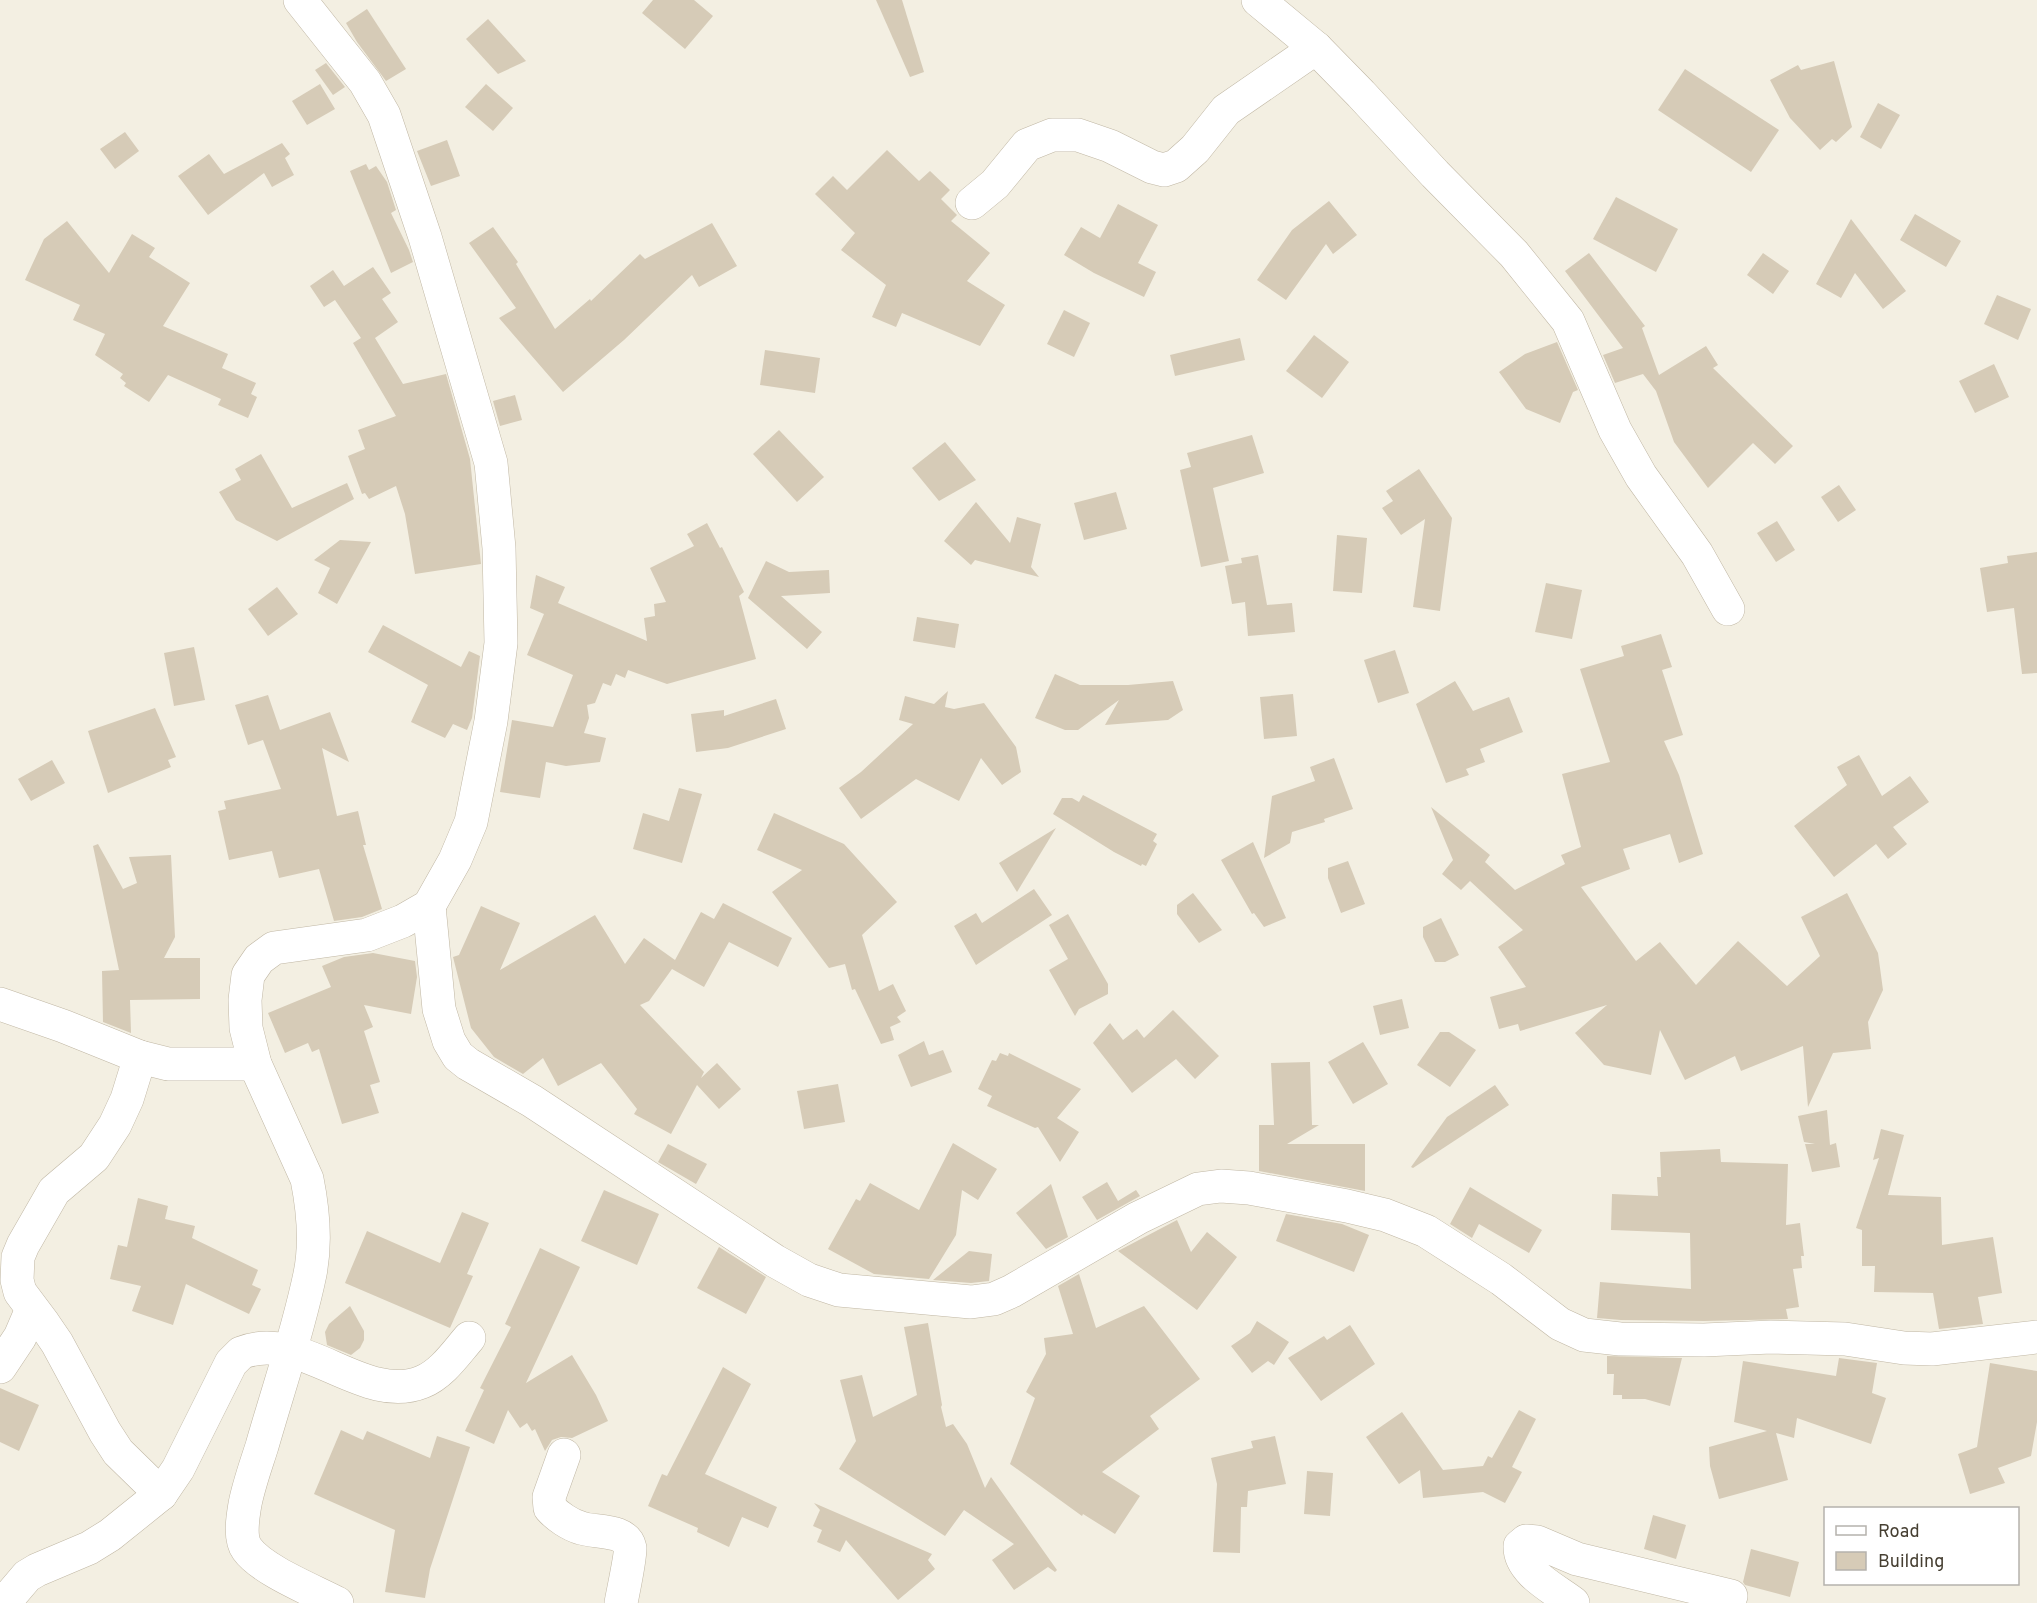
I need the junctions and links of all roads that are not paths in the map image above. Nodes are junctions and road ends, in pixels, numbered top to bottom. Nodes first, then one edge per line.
1 (300, 0) edge
2 (1258, 0) edge
3 (1316, 48) junction
4 (972, 203) dead end
5 (1728, 609) dead end
6 (429, 906) junction
7 (0, 1004) edge
8 (140, 1057) junction
9 (255, 1064) junction
10 (32, 1309) junction
11 (2037, 1337) edge
12 (469, 1338) dead end
13 (290, 1351) junction
14 (0, 1367) edge
15 (564, 1455) dead end
16 (161, 1494) junction
17 (1731, 1596) dead end
18 (4, 1603) edge
19 (337, 1603) edge
20 (621, 1603) edge
21 (1573, 1603) edge

1 - 6 street
2 - 3 street
3 - 4 street
3 - 5 street
6 - 9 street
6 - 11 street
7 - 8 street
8 - 9 street
8 - 10 street
9 - 13 street
10 - 14 street
10 - 16 street
12 - 13 street
13 - 16 street
13 - 19 street
15 - 20 street
16 - 18 street
17 - 21 street

